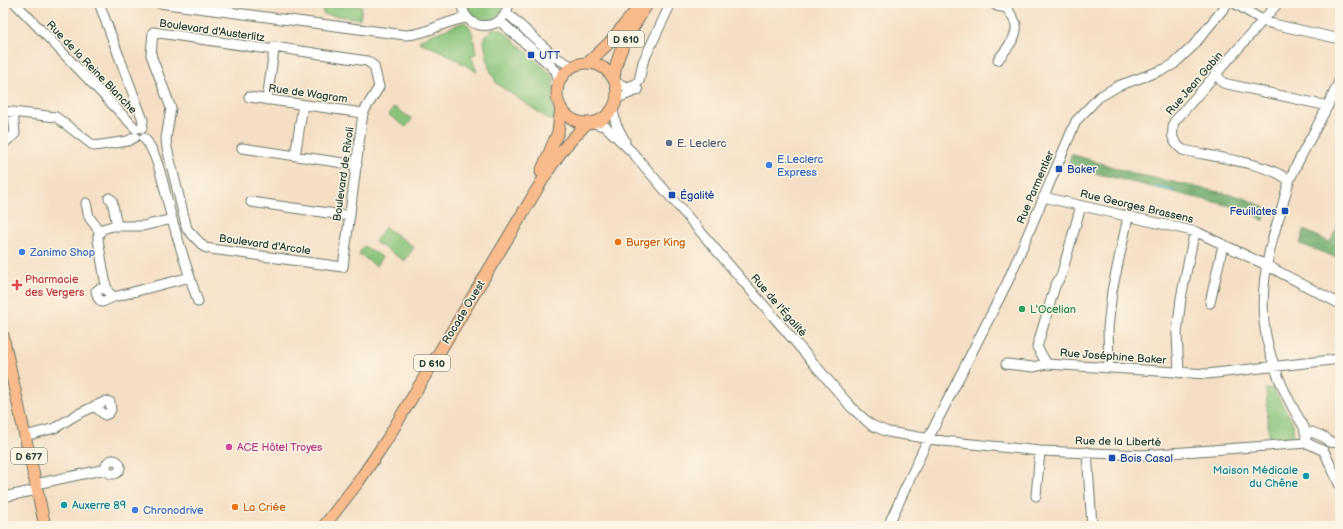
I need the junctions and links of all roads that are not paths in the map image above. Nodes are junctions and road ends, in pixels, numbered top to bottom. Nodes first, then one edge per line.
1 (15, 3) edge
2 (99, 3) edge
3 (159, 3) edge
4 (510, 3) edge
5 (642, 3) edge
6 (648, 3) edge
7 (671, 3) edge
8 (993, 3) edge
9 (1228, 3) edge
10 (1234, 3) edge
11 (1278, 3) edge
12 (462, 4) edge
13 (1008, 5) edge
14 (507, 13) junction
15 (468, 18) junction
16 (1264, 21) junction
17 (498, 22) junction
18 (432, 29) junction
19 (1340, 39) edge
20 (274, 50) junction
21 (646, 54) junction
22 (998, 60) dead end
23 (588, 63) junction
24 (573, 67) junction
25 (1217, 75) junction
26 (1340, 79) edge
27 (615, 81) junction
28 (559, 83) junction
29 (379, 87) joint
30 (249, 97) dead end
31 (617, 98) junction
32 (267, 100) junction
33 (303, 105) junction
34 (1328, 106) junction
35 (561, 108) junction
36 (613, 110) junction
37 (3, 111) edge
38 (13, 112) junction
39 (363, 113) junction
40 (591, 123) junction
41 (139, 133) junction
42 (166, 139) joint
43 (3, 144) edge
44 (242, 148) dead end
45 (632, 152) junction
46 (295, 156) junction
47 (357, 165) junction
48 (1289, 181) junction
49 (532, 195) junction
50 (1043, 197) junction
51 (109, 198) dead end
52 (251, 202) dead end
53 (86, 203) dead end
54 (1081, 206) junction
55 (350, 216) junction
56 (1128, 217) junction
57 (172, 219) junction
58 (117, 226) junction
59 (100, 232) junction
60 (1197, 232) junction
61 (1223, 245) junction
62 (1266, 265) junction
63 (343, 267) joint
64 (190, 277) junction
65 (198, 302) dead end
66 (1210, 302) dead end
67 (1340, 304) edge
68 (3, 336) edge
69 (1340, 359) edge
70 (1006, 364) dead end
71 (1047, 364) junction
72 (1273, 367) junction
73 (1109, 368) junction
74 (1179, 373) junction
75 (94, 406) dead end
76 (1307, 435) junction
77 (25, 436) junction
78 (928, 439) junction
79 (1329, 442) junction
80 (1340, 443) edge
81 (1040, 451) junction
82 (1324, 451) junction
83 (1087, 452) junction
84 (106, 468) dead end
85 (1340, 486) edge
86 (36, 487) junction
87 (1036, 496) dead end
88 (3, 497) edge
89 (46, 526) edge
90 (324, 526) edge
91 (888, 526) edge
92 (1092, 526) edge

1 - 41 street, Rue de la Reine Blanche
2 - 41 street
3 - 18 street
4 - 14 street
5 - 23 main road, D 610
6 - 27 main road, D 610
7 - 21 street
8 - 13 street
9 - 50 street, Rue Parmentier
10 - 16 street
11 - 16 street, Rue Jean Gabin
12 - 15 street
12 - 18 street
13 - 22 street
14 - 17 street
14 - 24 street
15 - 17 street
15 - 18 street
16 - 19 street
16 - 25 street, Rue Jean Gabin
17 - 28 street
20 - 29 street, Boulevard d'Austerlitz
20 - 32 street
20 - 42 street, Boulevard d'Austerlitz
21 - 27 street
21 - 31 street
23 - 24 main road
23 - 27 main road
24 - 28 main road
25 - 34 street
25 - 48 street, Rue Jean Gabin
26 - 34 street
27 - 31 main road
28 - 35 main road
29 - 39 street, Boulevard de Rivoli
30 - 32 street, Rue de Wagram
31 - 36 main road
32 - 33 street, Rue de Wagram
33 - 39 street, Rue de Wagram
33 - 46 street
34 - 48 street
35 - 40 main road
35 - 49 main road, Rocade Ouest / D 610
36 - 40 main road
36 - 45 street
37 - 38 street
38 - 41 street
38 - 43 street
39 - 47 street, Boulevard de Rivoli
40 - 45 street
40 - 49 main road, Rocade Ouest / D 610
41 - 57 street, Rue de la Reine Blanche
42 - 63 street, Boulevard d'Arcole
44 - 46 street
45 - 78 street, Rue de l'Égalité
46 - 47 street
47 - 55 street, Boulevard de Rivoli
48 - 62 street
49 - 90 main road, Rocade Ouest / D 610
50 - 54 street, Rue Georges Brassens
50 - 78 street, Rue Parmentier
51 - 58 street
52 - 55 street
53 - 59 street
54 - 56 street, Rue Georges Brassens
54 - 71 street, Rue Joséphine Baker
55 - 63 street, Boulevard de Rivoli
56 - 60 street, Rue Georges Brassens
56 - 73 street
57 - 58 street
57 - 64 street, Rue de la Reine Blanche
58 - 59 street
59 - 64 street
60 - 61 street, Rue Georges Brassens
60 - 74 street
61 - 62 street, Rue Georges Brassens
61 - 66 street
62 - 67 street, Rue Georges Brassens
62 - 72 street
64 - 65 street, Rue de la Reine Blanche
68 - 77 main road, D 677
69 - 72 street, Rue Joséphine Baker
70 - 71 street
71 - 73 street, Rue Joséphine Baker
72 - 74 street, Rue Joséphine Baker
72 - 76 street
73 - 74 street, Rue Joséphine Baker
75 - 77 street
76 - 79 street
76 - 82 street
76 - 83 street, Rue de la Liberté
77 - 86 main road, D 677
78 - 81 street, Rue de la Liberté
78 - 91 street, Rue Parmentier
79 - 80 street
79 - 82 street
81 - 83 street, Rue de la Liberté
81 - 87 street
82 - 85 street
83 - 92 street
84 - 86 street
86 - 88 street
86 - 89 main road, D 677

